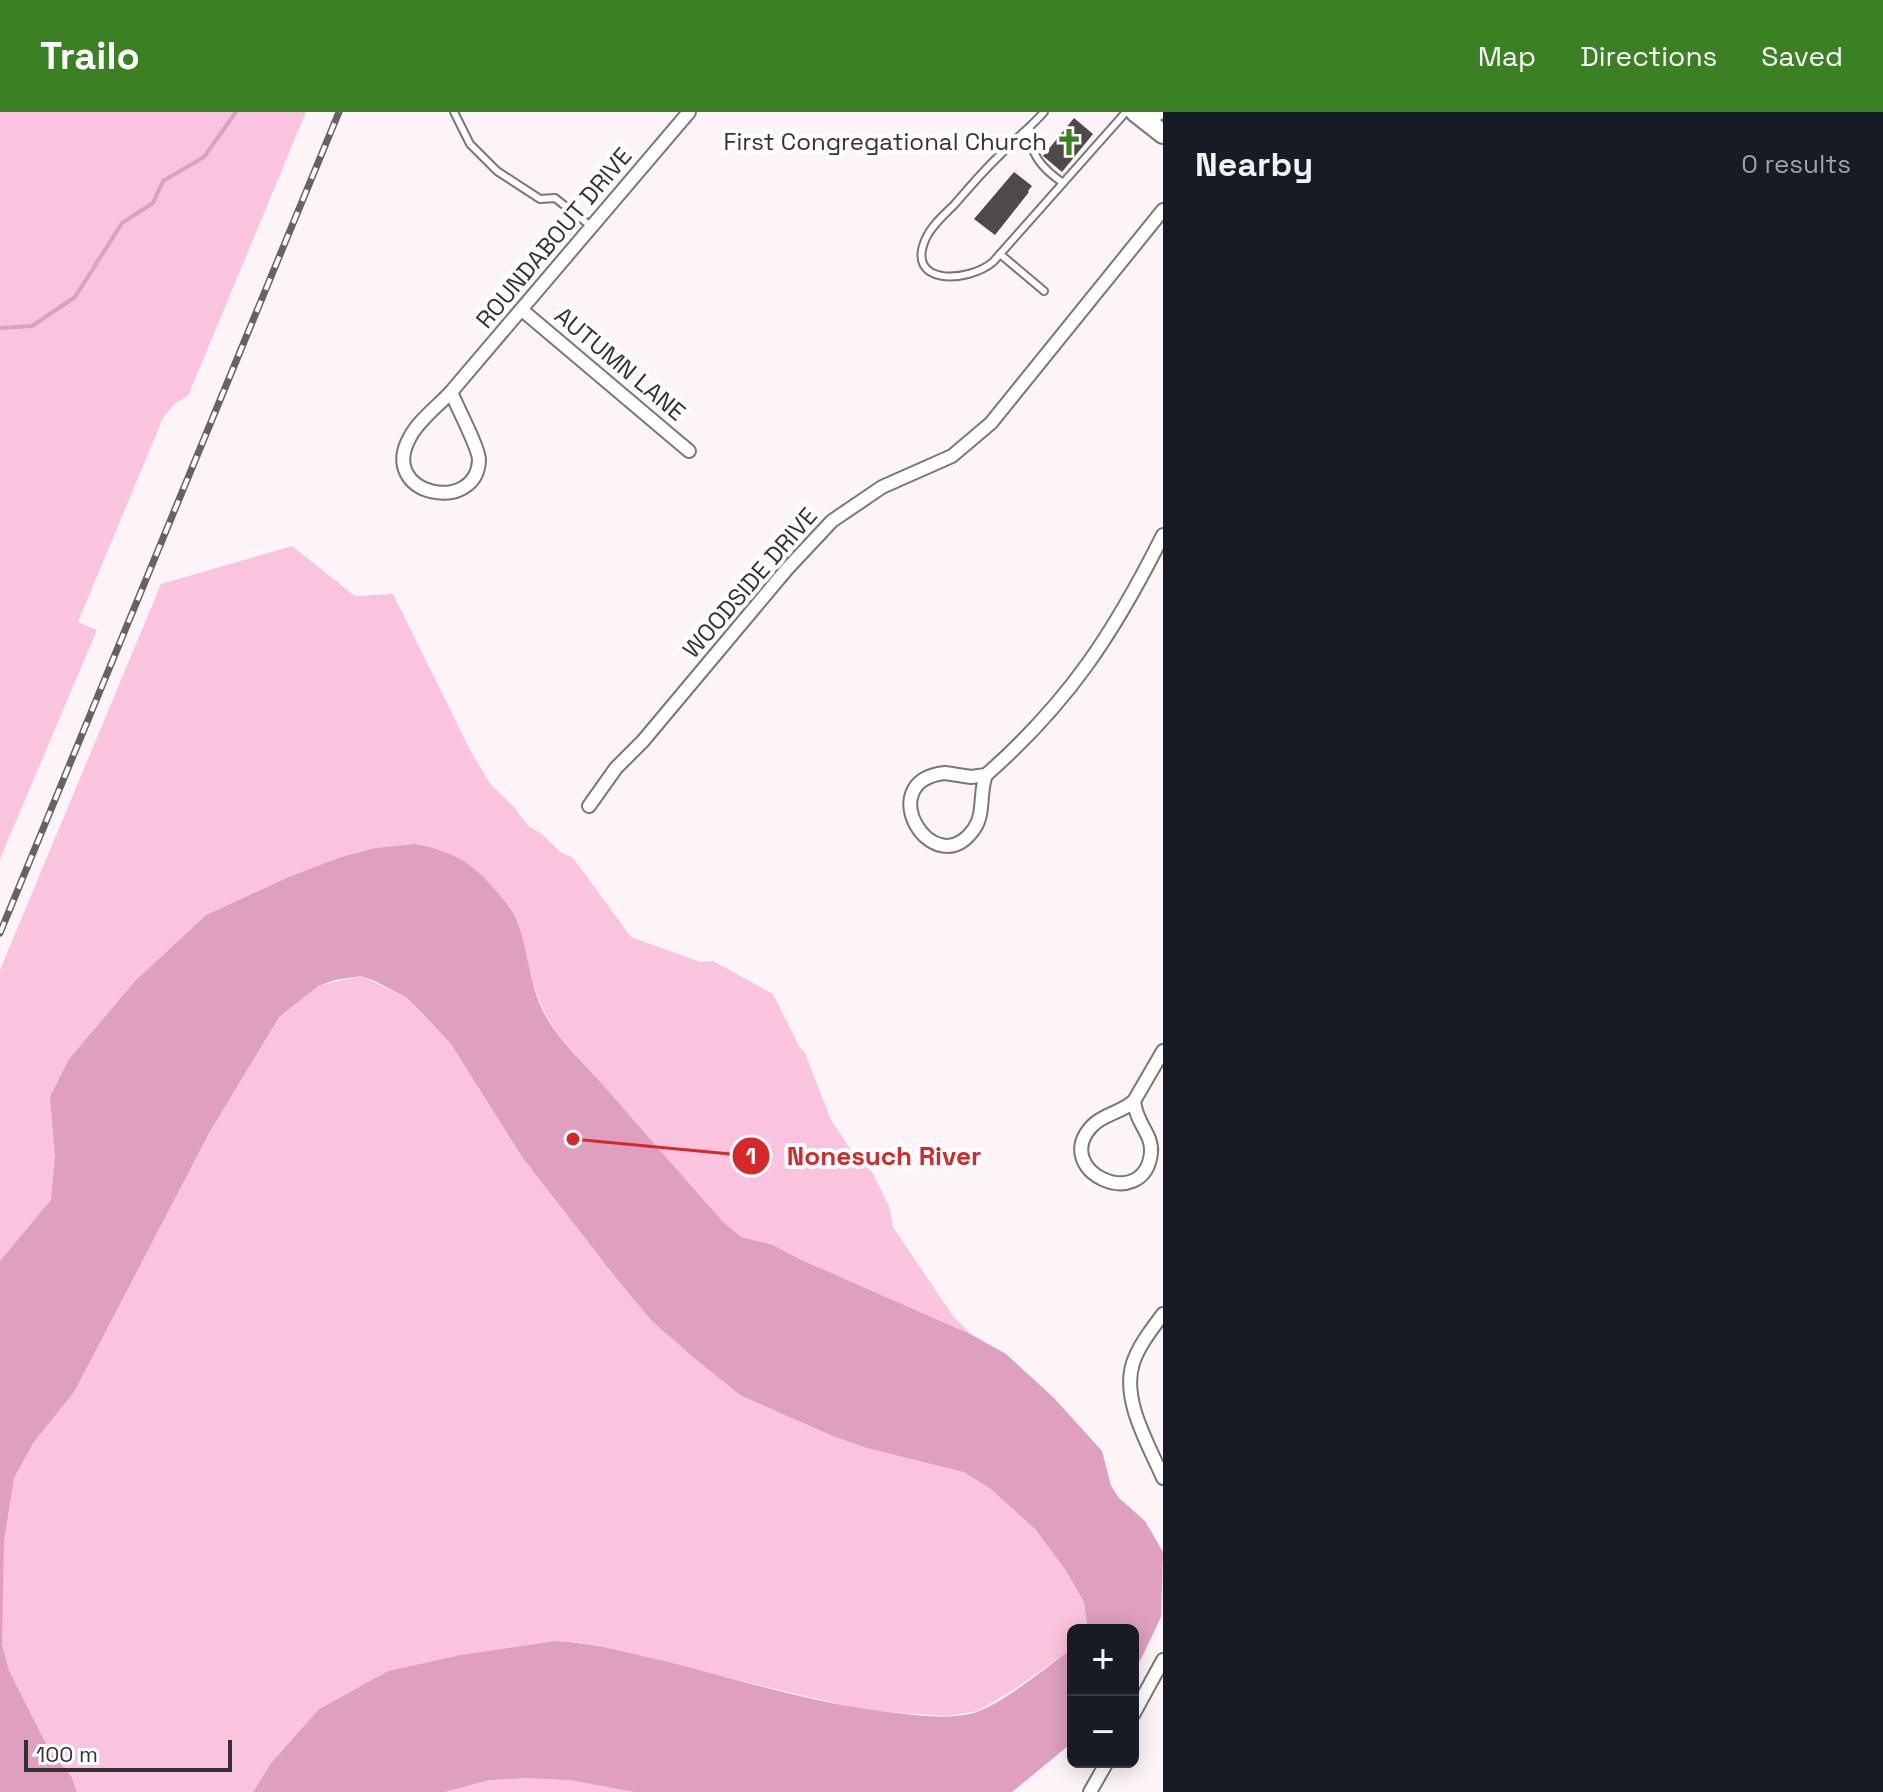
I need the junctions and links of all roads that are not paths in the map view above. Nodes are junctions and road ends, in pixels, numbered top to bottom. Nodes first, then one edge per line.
1 (454, 112) edge
2 (689, 112) edge
3 (1044, 112) edge
4 (1126, 112) edge
5 (1148, 115) edge
6 (1030, 127) junction
7 (1163, 134) edge
8 (1063, 183) junction
9 (1163, 210) edge
10 (592, 227) junction
11 (1000, 254) junction
12 (1044, 291) dead end
13 (522, 310) junction
14 (451, 392) junction
15 (689, 451) dead end
16 (1163, 535) edge
17 (986, 775) junction
18 (589, 806) dead end
19 (1163, 1051) edge
20 (1134, 1101) junction
21 (1163, 1314) edge
22 (1163, 1478) edge
23 (1163, 1660) edge
24 (1139, 1704) edge
25 (1104, 1768) edge
26 (1090, 1792) edge

1 - 10 lane
2 - 10 street, ROUNDABOUT DRIVE
3 - 6 lane
4 - 8 lane
5 - 7 main road
6 - 8 lane
6 - 11 lane
8 - 11 lane
9 - 18 street, WOODSIDE DRIVE
10 - 13 street, ROUNDABOUT DRIVE
11 - 12 lane
13 - 14 street, ROUNDABOUT DRIVE
13 - 15 street, AUTUMN LANE
14 - 14 street, ROUNDABOUT DRIVE
16 - 17 street
17 - 17 street
19 - 20 street
20 - 20 street
21 - 22 street
23 - 24 street
25 - 26 street

